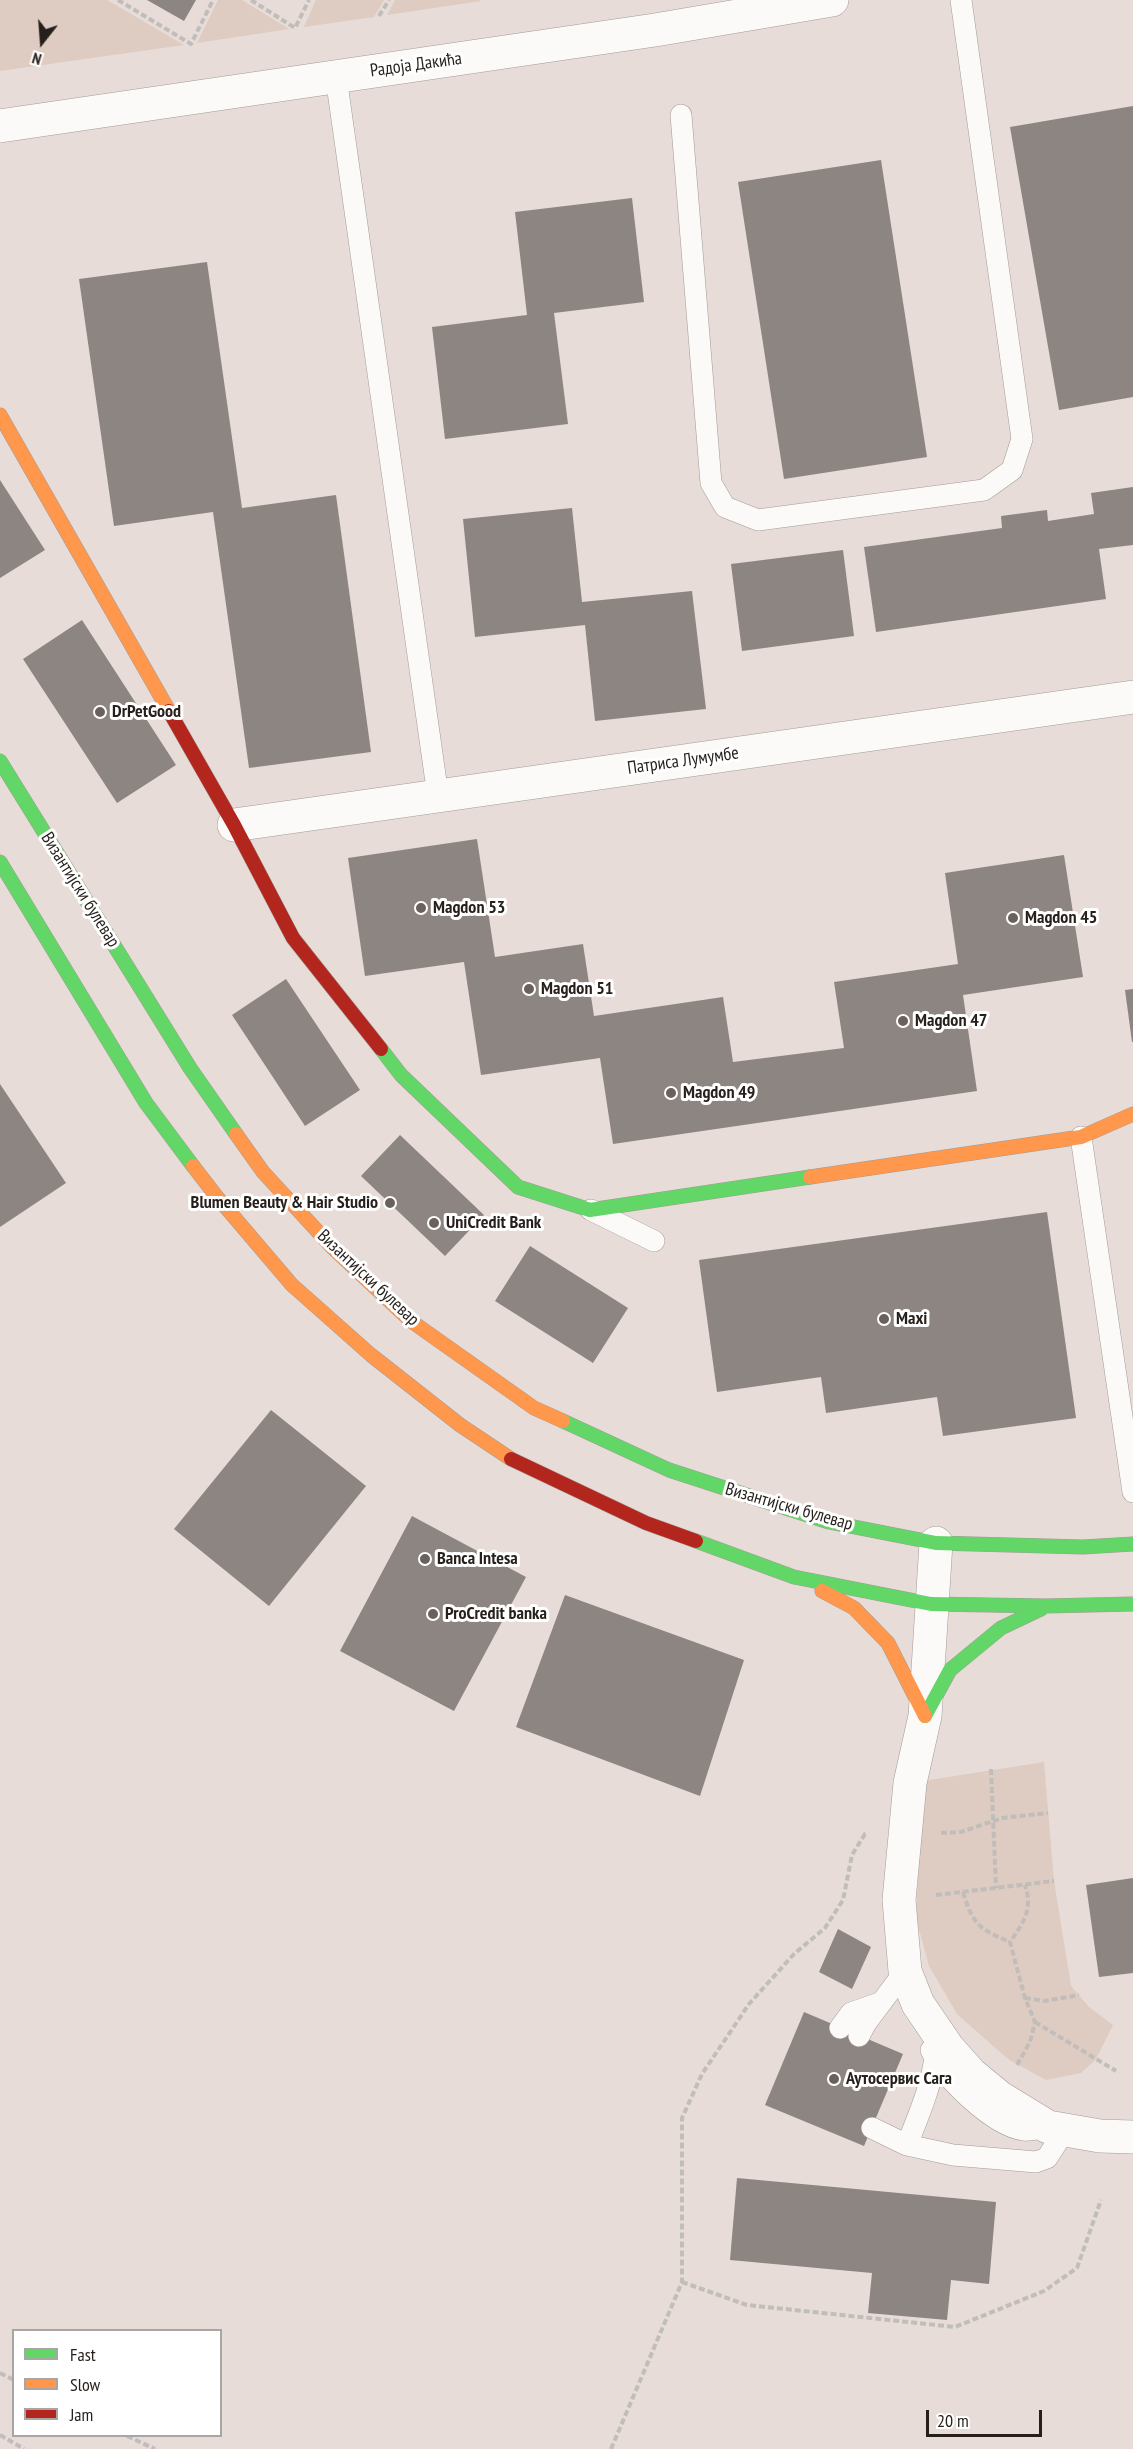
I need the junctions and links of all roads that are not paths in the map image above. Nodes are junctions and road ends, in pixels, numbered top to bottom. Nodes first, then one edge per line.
1 (832, 0) edge
2 (961, 0) edge
3 (701, 11) edge
4 (336, 76) junction
5 (681, 115) dead end
6 (0, 126) edge
7 (0, 415) edge
8 (1133, 697) edge
9 (0, 761) edge
10 (438, 796) junction
11 (234, 825) junction
12 (0, 862) edge
13 (1133, 1114) edge
14 (1081, 1137) junction
15 (590, 1210) junction
16 (654, 1241) dead end
17 (1133, 1492) edge
18 (936, 1543) junction
19 (1133, 1544) edge
20 (794, 1577) junction
21 (931, 1604) junction
22 (1133, 1604) edge
23 (1046, 1606) junction
24 (925, 1716) junction
25 (905, 1971) junction
26 (882, 2002) junction
27 (918, 2004) junction
28 (840, 2028) dead end
29 (860, 2036) dead end
30 (934, 2057) junction
31 (872, 2128) dead end
32 (1057, 2129) junction
33 (1133, 2137) edge
34 (907, 2145) junction

1 - 3 street, Радоја Дакића
2 - 5 lane
3 - 4 street, Радоја Дакића
4 - 6 street, Радоја Дакића
4 - 10 lane
7 - 11 street
8 - 10 street, Патриса Лумумбе
9 - 18 street, Византијски булевар
10 - 11 street, Патриса Лумумбе
11 - 15 street
12 - 20 street
13 - 14 street
14 - 15 street
14 - 17 lane
15 - 16 lane
18 - 19 street, Византијски булевар
18 - 21 street
20 - 21 street
20 - 24 street
21 - 23 street
21 - 24 street
22 - 23 street
23 - 24 street
24 - 25 street
25 - 26 lane
25 - 27 street
26 - 28 lane
26 - 29 lane
27 - 30 lane
27 - 32 street
30 - 32 lane
30 - 34 lane
31 - 34 lane
32 - 33 street
32 - 34 lane

